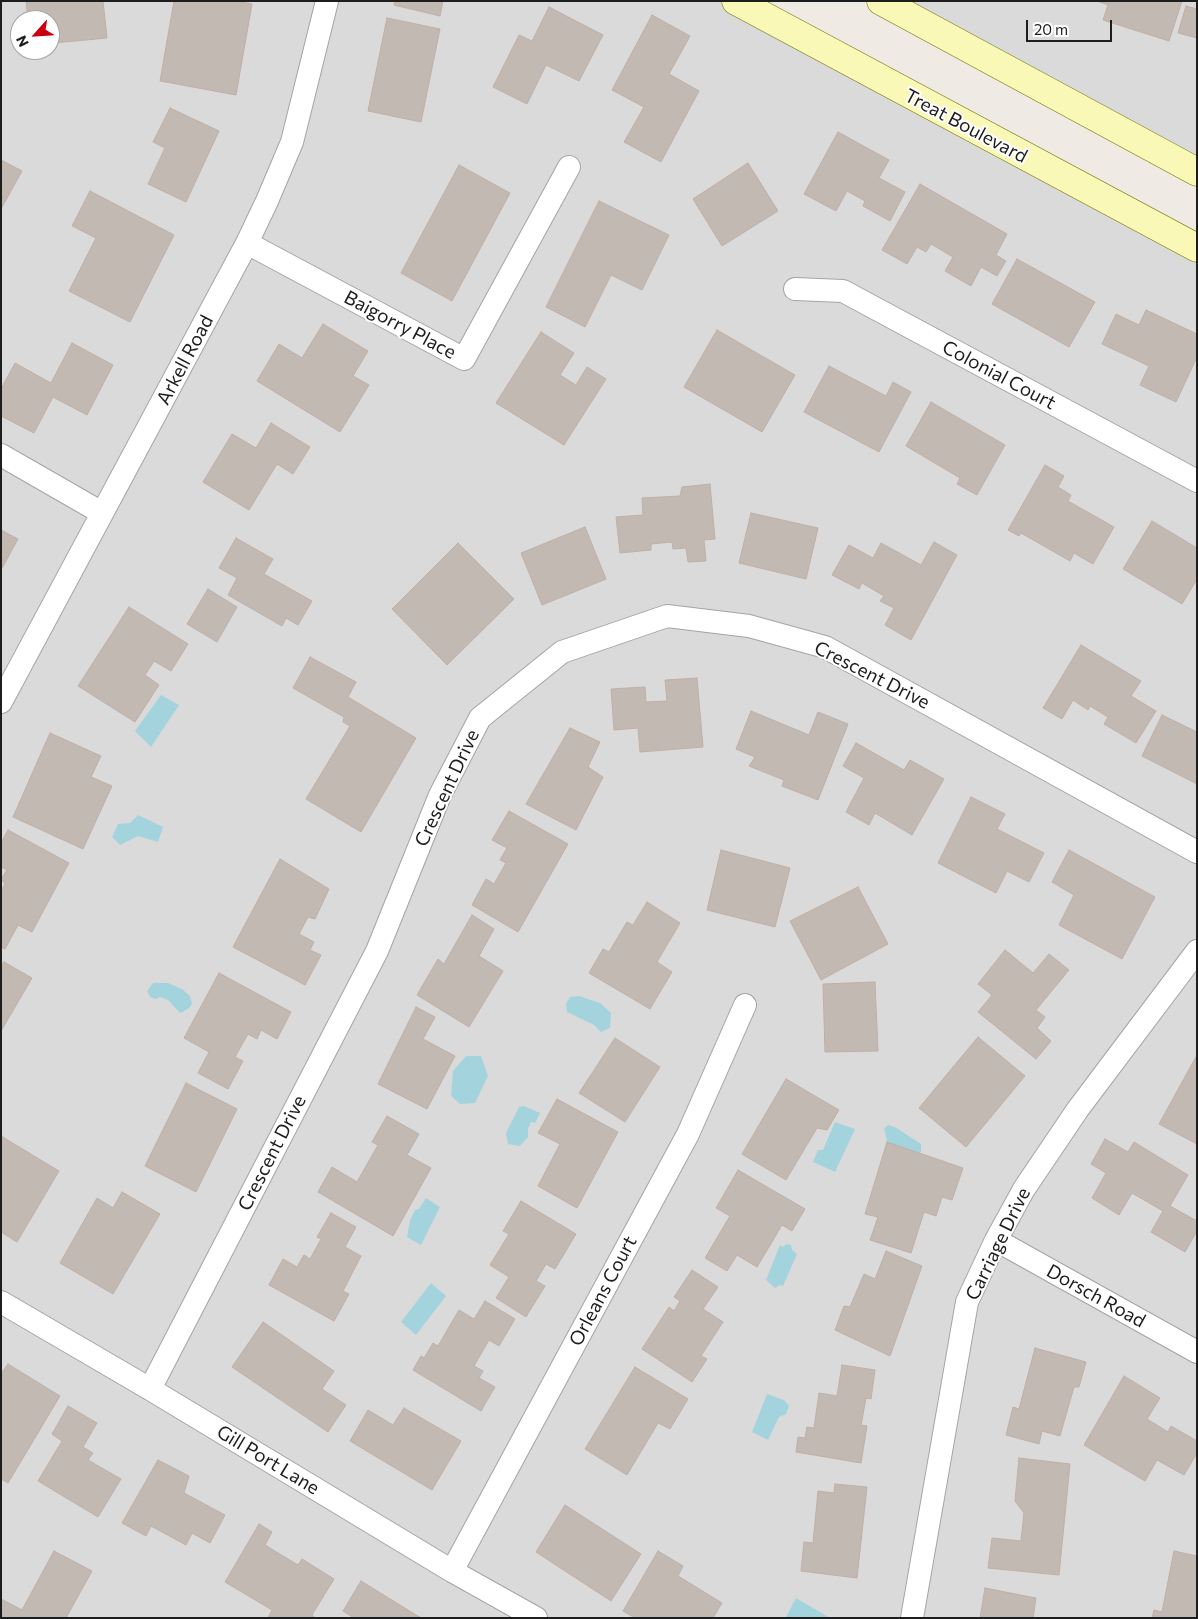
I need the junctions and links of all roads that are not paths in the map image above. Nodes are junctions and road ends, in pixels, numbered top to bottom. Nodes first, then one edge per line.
1 (328, 1) edge
2 (736, 1) edge
3 (881, 1) edge
4 (570, 167) dead end
5 (1197, 172) edge
6 (247, 243) junction
7 (1197, 248) edge
8 (795, 289) dead end
9 (1, 455) edge
10 (1197, 481) edge
11 (102, 513) junction
12 (1, 702) edge
13 (1197, 852) edge
14 (1197, 951) edge
15 (745, 1005) dead end
16 (996, 1240) junction
17 (1, 1302) edge
18 (1197, 1352) edge
19 (150, 1389) junction
20 (452, 1571) junction
21 (536, 1618) edge
22 (912, 1618) edge

1 - 6 street, Arkell Road
2 - 7 main road, Treat Boulevard
3 - 5 main road
4 - 6 street, Baigorry Place
6 - 11 street, Arkell Road
8 - 10 street, Colonial Court
9 - 11 street
11 - 12 street, Arkell Road
13 - 19 street, Crescent Drive
14 - 16 street, Carriage Drive
15 - 20 street, Orleans Court
16 - 18 street, Dorsch Road
16 - 22 street, Carriage Drive
17 - 19 street, Gill Port Lane
19 - 20 street, Gill Port Lane
20 - 21 street, Gill Port Lane

